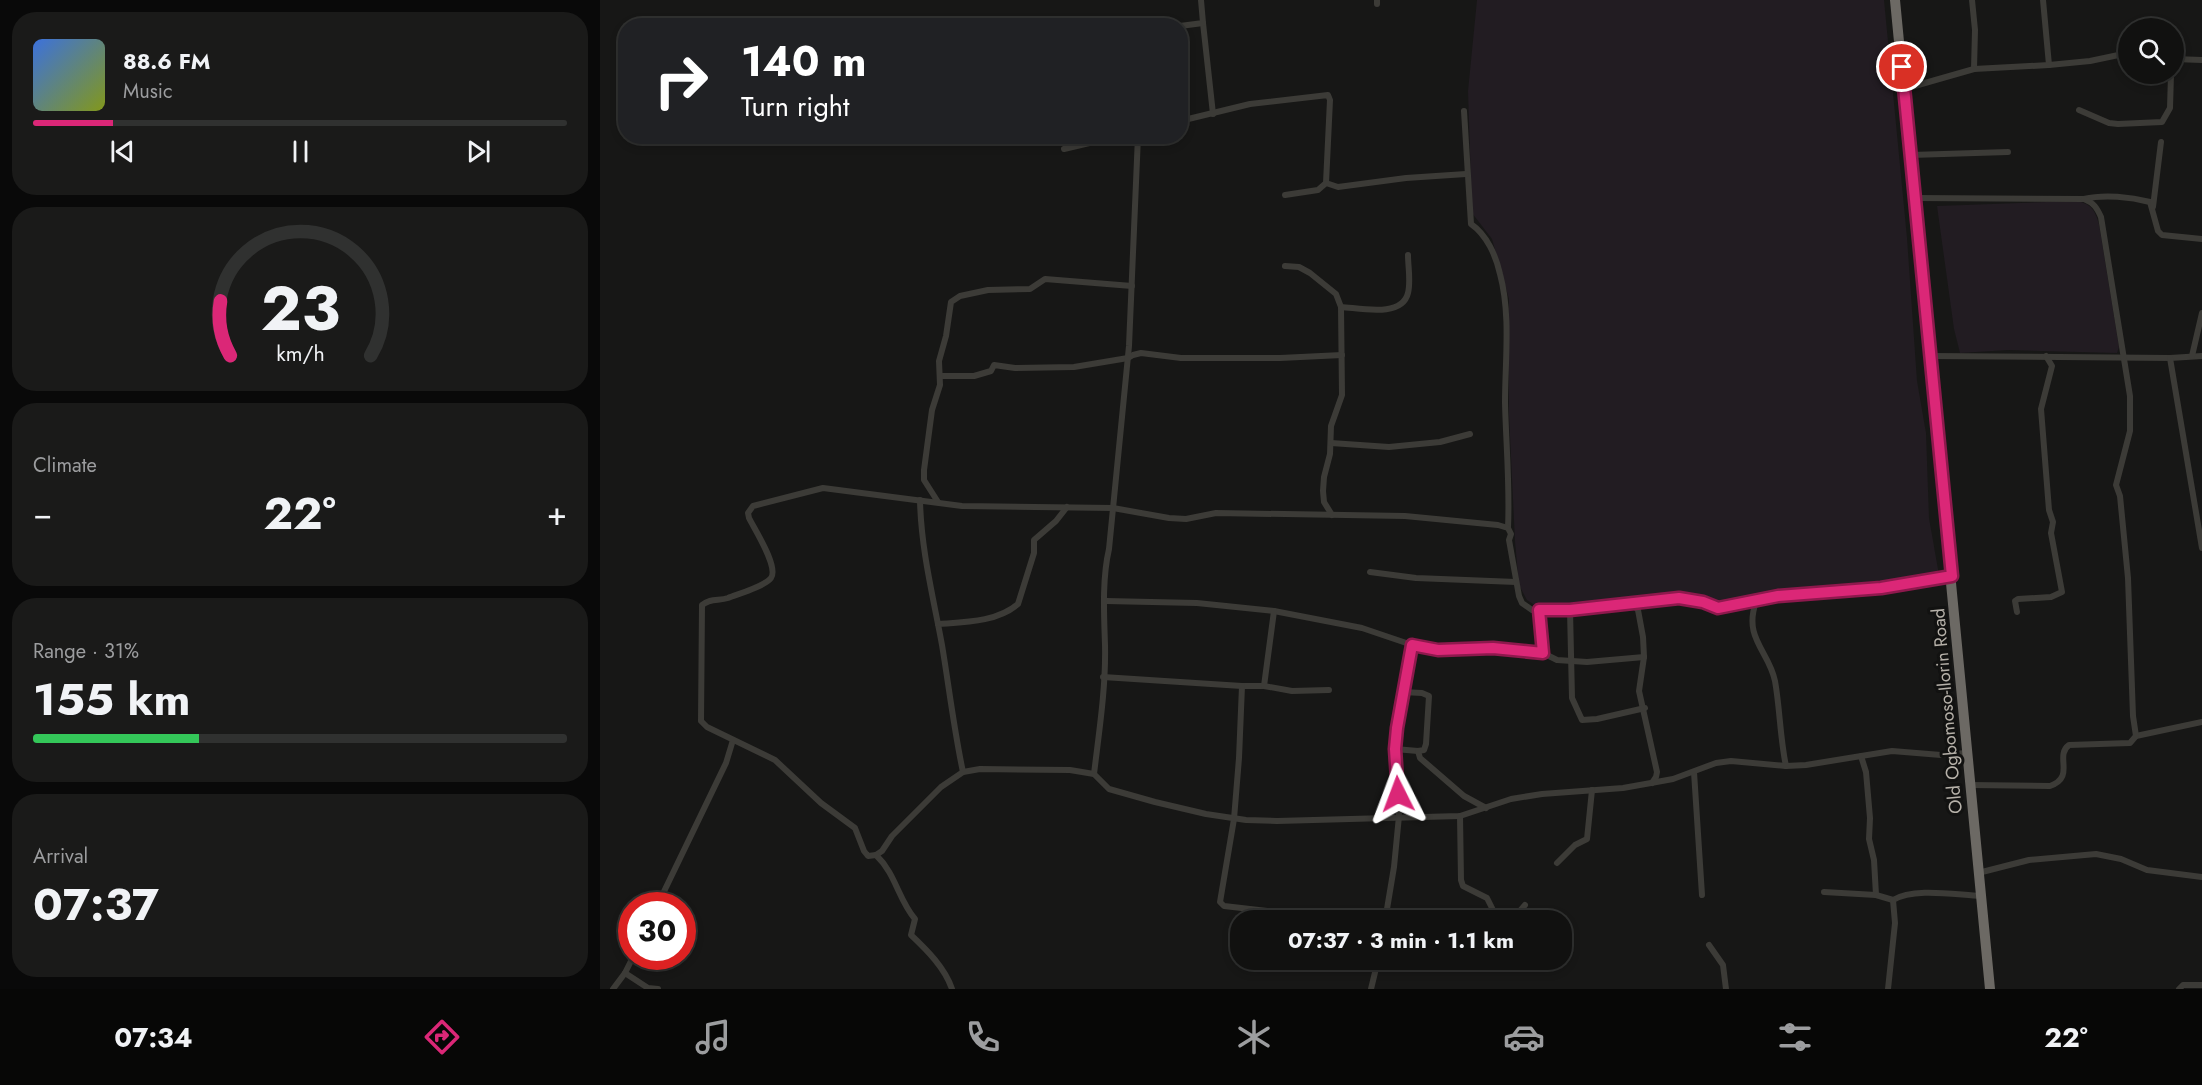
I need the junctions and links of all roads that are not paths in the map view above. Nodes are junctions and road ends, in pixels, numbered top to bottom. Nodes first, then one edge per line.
1 (1201, 0) edge
2 (1895, 0) edge
3 (1972, 0) edge
4 (2043, 0) edge
5 (1203, 23) junction
6 (1188, 25) edge
7 (2118, 55) edge
8 (2184, 59) edge
9 (2202, 60) edge
10 (2049, 65) junction
11 (1974, 69) junction
12 (2171, 84) edge
13 (1904, 89) junction
14 (2079, 110) dead end
15 (1464, 111) dead end
16 (1212, 114) junction
17 (1188, 119) edge
18 (2161, 142) dead end
19 (1082, 144) edge
20 (1137, 144) edge
21 (1064, 148) dead end
22 (2007, 152) dead end
23 (1911, 155) junction
24 (1466, 174) junction
25 (1326, 183) junction
26 (1285, 195) dead end
27 (1915, 198) junction
28 (2084, 199) junction
29 (2153, 207) junction
30 (2202, 239) edge
31 (1408, 255) dead end
32 (1285, 266) dead end
33 (1132, 286) junction
34 (1341, 307) junction
35 (2202, 313) edge
36 (1342, 355) junction
37 (1931, 356) junction
38 (2046, 356) junction
39 (2192, 356) junction
40 (2202, 356) edge
41 (2122, 357) junction
42 (1128, 358) junction
43 (2170, 358) junction
44 (941, 376) junction
45 (1470, 434) dead end
46 (1331, 443) junction
47 (2202, 498) edge
48 (920, 500) junction
49 (2194, 500) junction
50 (938, 502) junction
51 (1067, 507) junction
52 (1113, 508) junction
53 (1332, 515) junction
54 (1508, 528) junction
55 (2202, 548) edge
56 (1370, 572) dead end
57 (1952, 576) junction
58 (1516, 582) junction
59 (1106, 601) junction
60 (1756, 602) junction
61 (1632, 604) junction
62 (1539, 610) junction
63 (1570, 610) junction
64 (1274, 611) junction
65 (2017, 612) dead end
66 (938, 624) junction
67 (1412, 645) junction
68 (1543, 653) junction
69 (1644, 657) junction
70 (1572, 661) junction
71 (1103, 678) junction
72 (1242, 686) junction
73 (1264, 686) junction
74 (1329, 690) dead end
75 (1403, 692) junction
76 (1645, 708) junction
77 (2202, 722) edge
78 (2136, 736) junction
79 (733, 740) junction
80 (1395, 749) junction
81 (1418, 752) junction
82 (1966, 753) junction
83 (1860, 756) junction
84 (1786, 766) junction
85 (963, 772) junction
86 (1694, 772) junction
87 (1094, 774) junction
88 (1651, 783) junction
89 (1969, 784) junction
90 (1592, 790) junction
91 (1486, 807) junction
92 (1398, 816) junction
93 (1460, 816) junction
94 (1234, 819) junction
95 (876, 855) junction
96 (1557, 863) dead end
97 (1978, 873) junction
98 (2202, 877) edge
99 (664, 892) edge
100 (1824, 892) dead end
101 (1702, 895) dead end
102 (1876, 895) junction
103 (1981, 896) junction
104 (1893, 900) junction
105 (1525, 905) dead end
106 (1260, 910) edge
107 (1387, 910) edge
108 (1709, 945) dead end
109 (626, 970) edge
110 (1376, 970) edge
111 (625, 973) junction
112 (2202, 985) edge
113 (613, 989) edge
114 (658, 989) edge
115 (951, 989) edge
116 (1371, 989) edge
117 (1726, 989) edge
118 (1888, 989) edge
119 (1990, 989) edge
120 (2179, 989) edge

1 - 5 street
2 - 13 highway, Old Ogbomoso-Ilorin Road
3 - 11 street
4 - 10 street
5 - 6 street
5 - 16 street
7 - 10 street
8 - 9 street
10 - 11 street
11 - 13 street
12 - 14 street
13 - 23 highway, Old Ogbomoso-Ilorin Road
15 - 24 street
16 - 17 street
16 - 25 street
18 - 29 street
19 - 21 street
20 - 33 street
22 - 23 street
23 - 27 highway, Old Ogbomoso-Ilorin Road
24 - 25 street
24 - 54 street
25 - 26 street
27 - 28 street
27 - 37 highway, Old Ogbomoso-Ilorin Road
28 - 29 street
28 - 41 street
29 - 30 street
31 - 34 street
32 - 34 street
33 - 42 street
33 - 44 street
34 - 36 street
35 - 39 street
36 - 42 street
36 - 46 street
37 - 38 street
37 - 57 highway, Old Ogbomoso-Ilorin Road
38 - 41 street
38 - 65 street
39 - 40 street
39 - 43 street
41 - 43 street
41 - 78 street
42 - 44 street
42 - 52 street
43 - 49 street
44 - 50 street
45 - 46 street
46 - 53 street
47 - 49 street
48 - 50 street
48 - 66 street
48 - 79 street
49 - 55 street
50 - 51 street
51 - 52 street
51 - 66 street
52 - 53 street
52 - 59 street
53 - 54 street
54 - 58 street
56 - 58 street
57 - 60 street
57 - 82 highway, Old Ogbomoso-Ilorin Road
58 - 62 street
59 - 64 street
59 - 71 street
60 - 61 street
60 - 84 street
61 - 63 street
61 - 69 street
62 - 63 street
62 - 68 street
63 - 70 street
64 - 67 street
64 - 73 street
66 - 85 street
67 - 68 street
67 - 75 street
68 - 70 street
69 - 70 street
69 - 76 street
70 - 76 street
71 - 72 street
71 - 87 street
72 - 73 street
72 - 94 street
73 - 74 street
75 - 80 street
75 - 81 street
76 - 88 street
77 - 78 street
78 - 89 street
79 - 95 street
79 - 99 street
80 - 81 street
80 - 92 street
81 - 91 street
82 - 83 street
82 - 89 highway, Old Ogbomoso-Ilorin Road
83 - 84 street
83 - 102 street
84 - 86 street
85 - 87 street
85 - 95 street
86 - 88 street
86 - 101 street
87 - 94 street
88 - 90 street
89 - 97 highway, Old Ogbomoso-Ilorin Road
90 - 91 street
90 - 96 street
91 - 93 street
92 - 93 street
92 - 94 street
92 - 107 street
93 - 105 street
94 - 106 street
95 - 115 street
97 - 98 street
97 - 103 highway, Old Ogbomoso-Ilorin Road
100 - 102 street
102 - 104 street
103 - 104 street
103 - 119 highway, Old Ogbomoso-Ilorin Road
104 - 118 street
108 - 117 street
109 - 111 street
110 - 116 street
111 - 113 street
111 - 114 street
112 - 120 street

